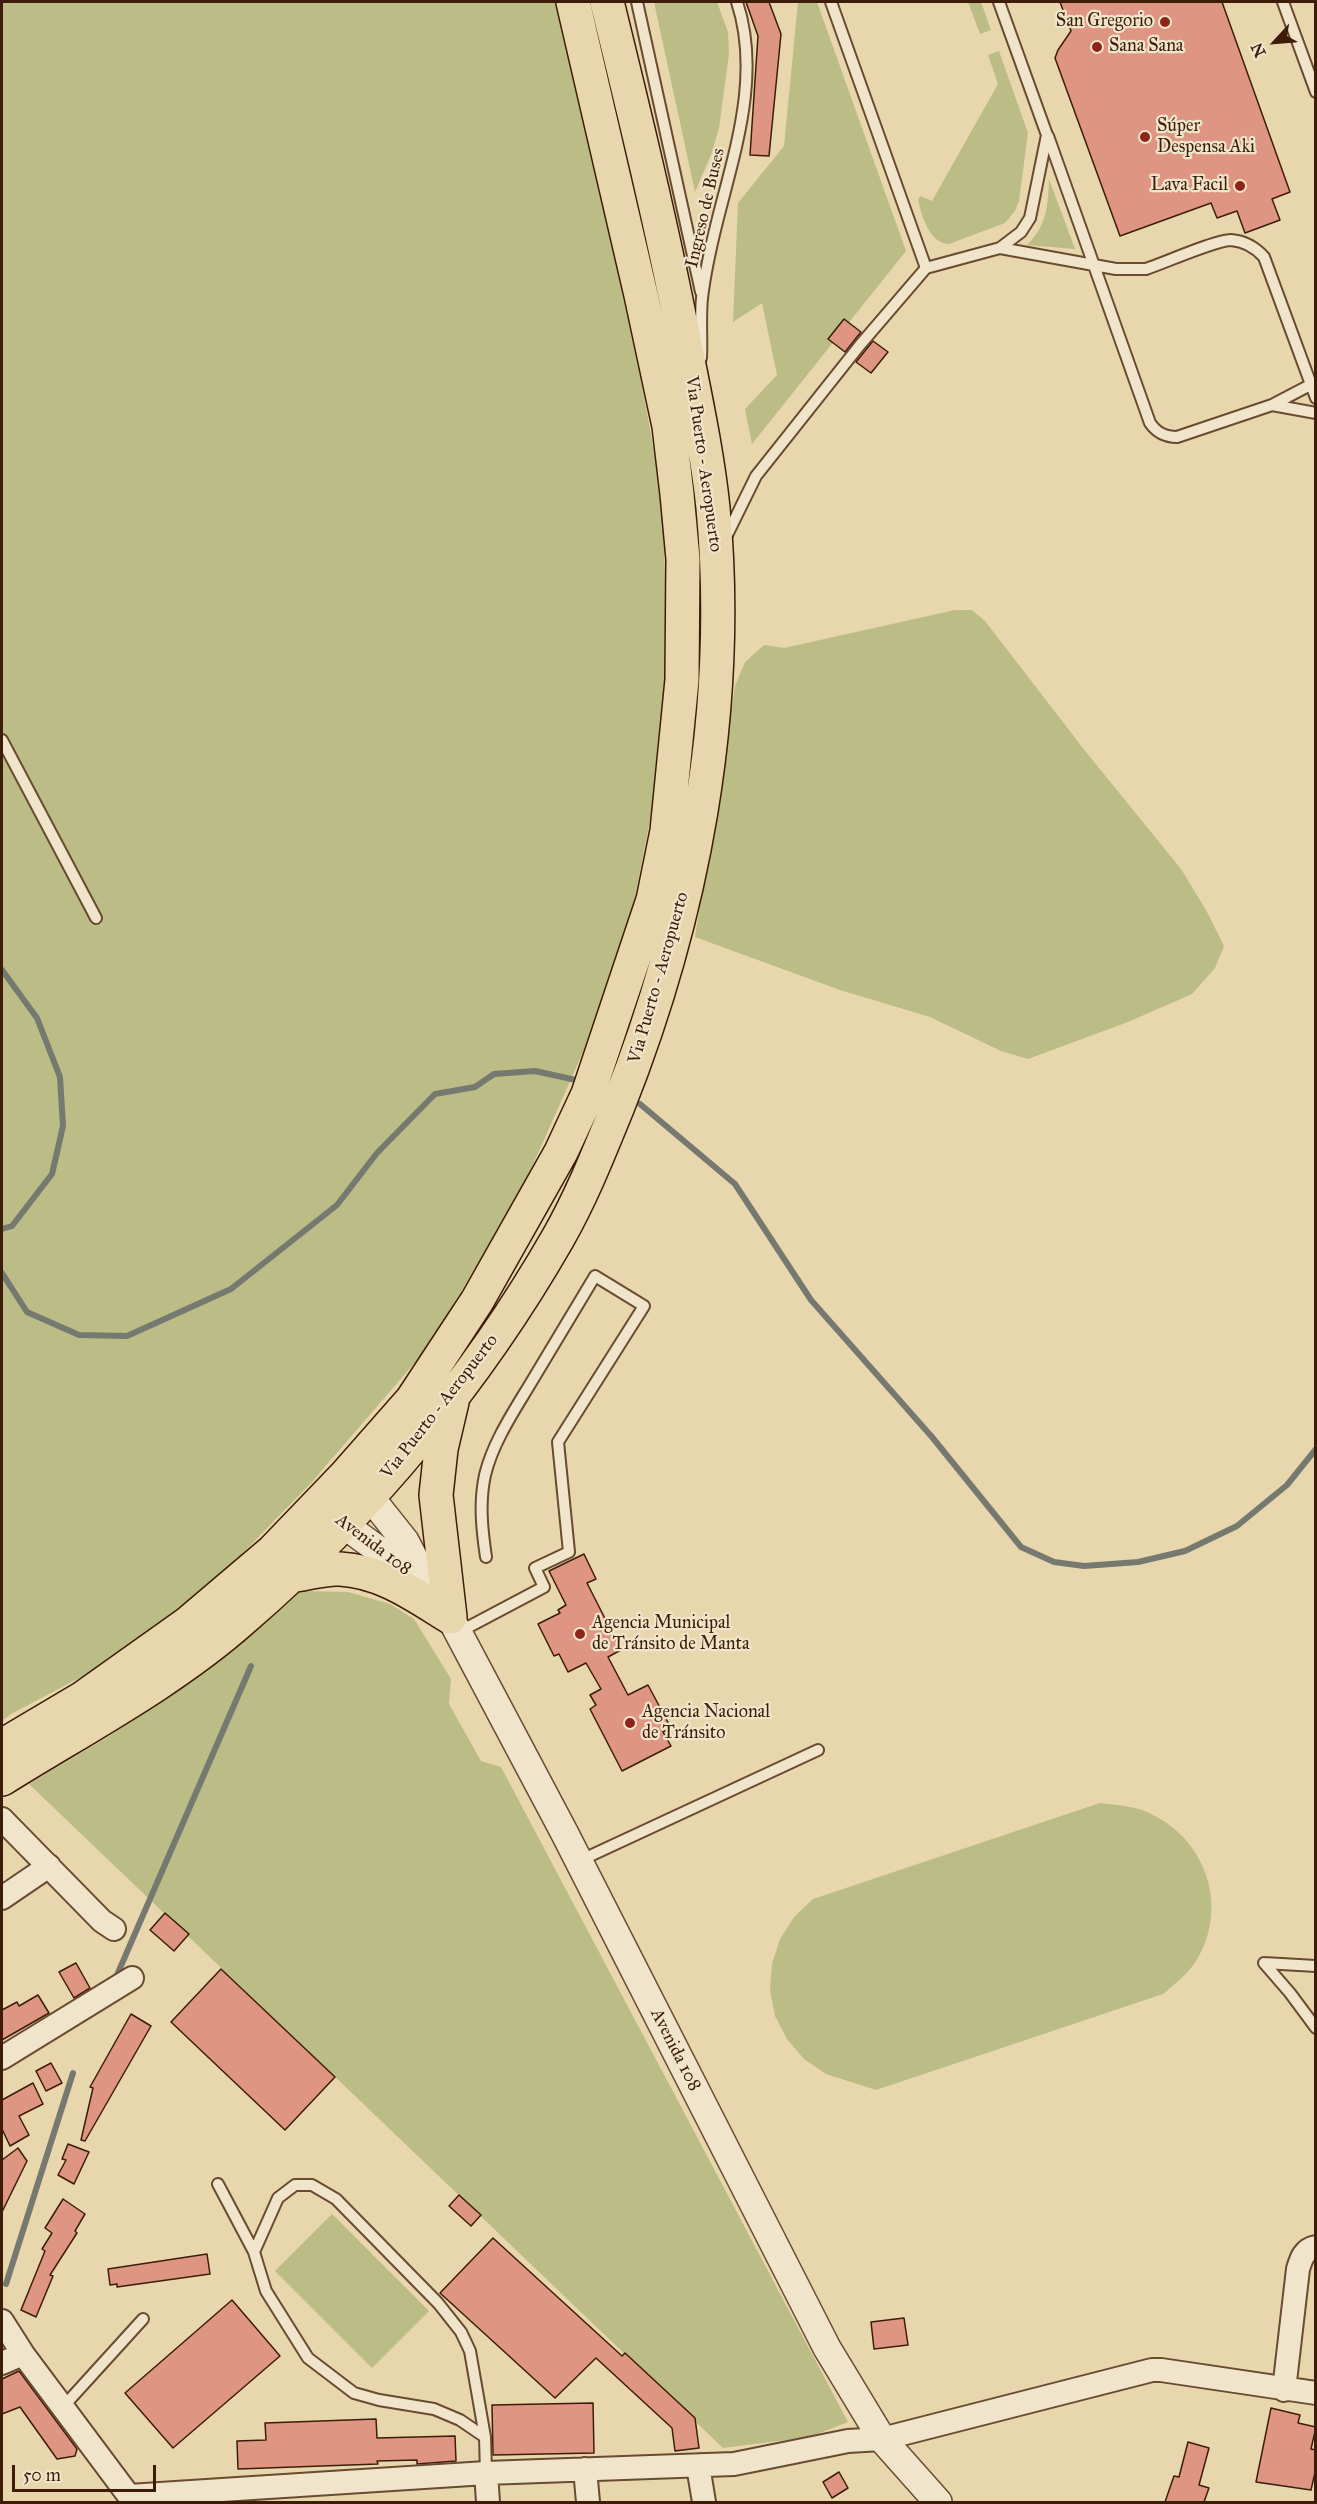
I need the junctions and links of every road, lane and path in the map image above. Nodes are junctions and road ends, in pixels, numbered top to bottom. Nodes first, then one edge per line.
1 (573, 2) edge
2 (607, 2) edge
3 (637, 2) edge
4 (737, 2) edge
5 (831, 2) edge
6 (999, 2) edge
7 (1283, 2) edge
8 (1316, 92) edge
9 (1047, 135) junction
10 (1000, 248) junction
11 (1094, 264) junction
12 (926, 268) junction
13 (702, 299) junction
14 (1313, 382) edge
15 (1316, 398) edge
16 (1272, 405) junction
17 (1316, 413) edge
18 (700, 423) junction
19 (699, 560) junction
20 (2, 740) edge
21 (96, 918) dead end
22 (453, 1395) junction
23 (346, 1475) junction
24 (370, 1497) junction
25 (319, 1502) junction
26 (343, 1524) junction
27 (486, 1557) dead end
28 (290, 1576) junction
29 (429, 1586) junction
30 (454, 1625) junction
31 (2, 1746) edge
32 (818, 1750) dead end
33 (2, 1779) edge
34 (2, 1819) edge
35 (579, 1861) junction
36 (49, 1866) junction
37 (2, 1898) edge
38 (114, 1929) dead end
39 (1316, 1966) edge
40 (132, 1978) dead end
41 (1316, 2028) edge
42 (2, 2058) edge
43 (218, 2184) dead end
44 (1316, 2247) edge
45 (254, 2252) junction
46 (143, 2319) dead end
47 (2, 2321) edge
48 (23, 2354) junction
49 (2, 2363) edge
50 (1284, 2390) junction
51 (1316, 2393) edge
52 (63, 2408) junction
53 (484, 2437) junction
54 (882, 2439) junction
55 (698, 2466) junction
56 (585, 2469) junction
57 (486, 2473) junction
58 (130, 2499) edge
59 (488, 2502) edge
60 (588, 2502) edge
61 (704, 2502) edge
62 (938, 2502) edge

1 - 19 main road, Via Puerto - Aeropuerto
2 - 18 main road, Via Puerto - Aeropuerto
3 - 13 lane
4 - 13 lane, Ingreso de Buses
5 - 12 lane
6 - 9 lane
7 - 8 lane
9 - 10 lane
9 - 11 lane
10 - 11 lane
10 - 12 lane
11 - 14 lane
11 - 16 lane
12 - 19 lane
13 - 18 lane, Ingreso de Buses
14 - 15 lane
14 - 16 lane
16 - 17 lane
18 - 19 main road, Via Puerto - Aeropuerto
19 - 22 main road, Via Puerto - Aeropuerto
19 - 23 main road, Via Puerto - Aeropuerto
20 - 21 lane
22 - 24 main road, Via Puerto - Aeropuerto
22 - 30 main road
23 - 24 street, Avenida 108
23 - 25 main road, Via Puerto - Aeropuerto
24 - 26 main road, Via Puerto - Aeropuerto
24 - 29 street, Avenida 108
25 - 26 street, Avenida 108
25 - 31 main road, Via Puerto - Aeropuerto
26 - 28 main road, Via Puerto - Aeropuerto
26 - 29 street, Avenida 108
27 - 30 lane
28 - 30 main road
28 - 33 main road, Via Puerto - Aeropuerto
29 - 30 street, Avenida 108
30 - 35 street, Avenida 108
32 - 35 lane
34 - 36 street
35 - 54 street, Avenida 108
36 - 37 street
36 - 38 street
39 - 41 lane
40 - 42 street
43 - 45 lane
44 - 50 street
45 - 53 lane
45 - 53 lane
46 - 52 lane
47 - 48 street
48 - 49 street
48 - 52 street
50 - 51 street
50 - 54 street
52 - 58 street
53 - 57 lane
54 - 55 street
54 - 62 street, Avenida 108
55 - 56 street
55 - 61 street
56 - 57 street
56 - 60 street
57 - 58 street
57 - 59 street

